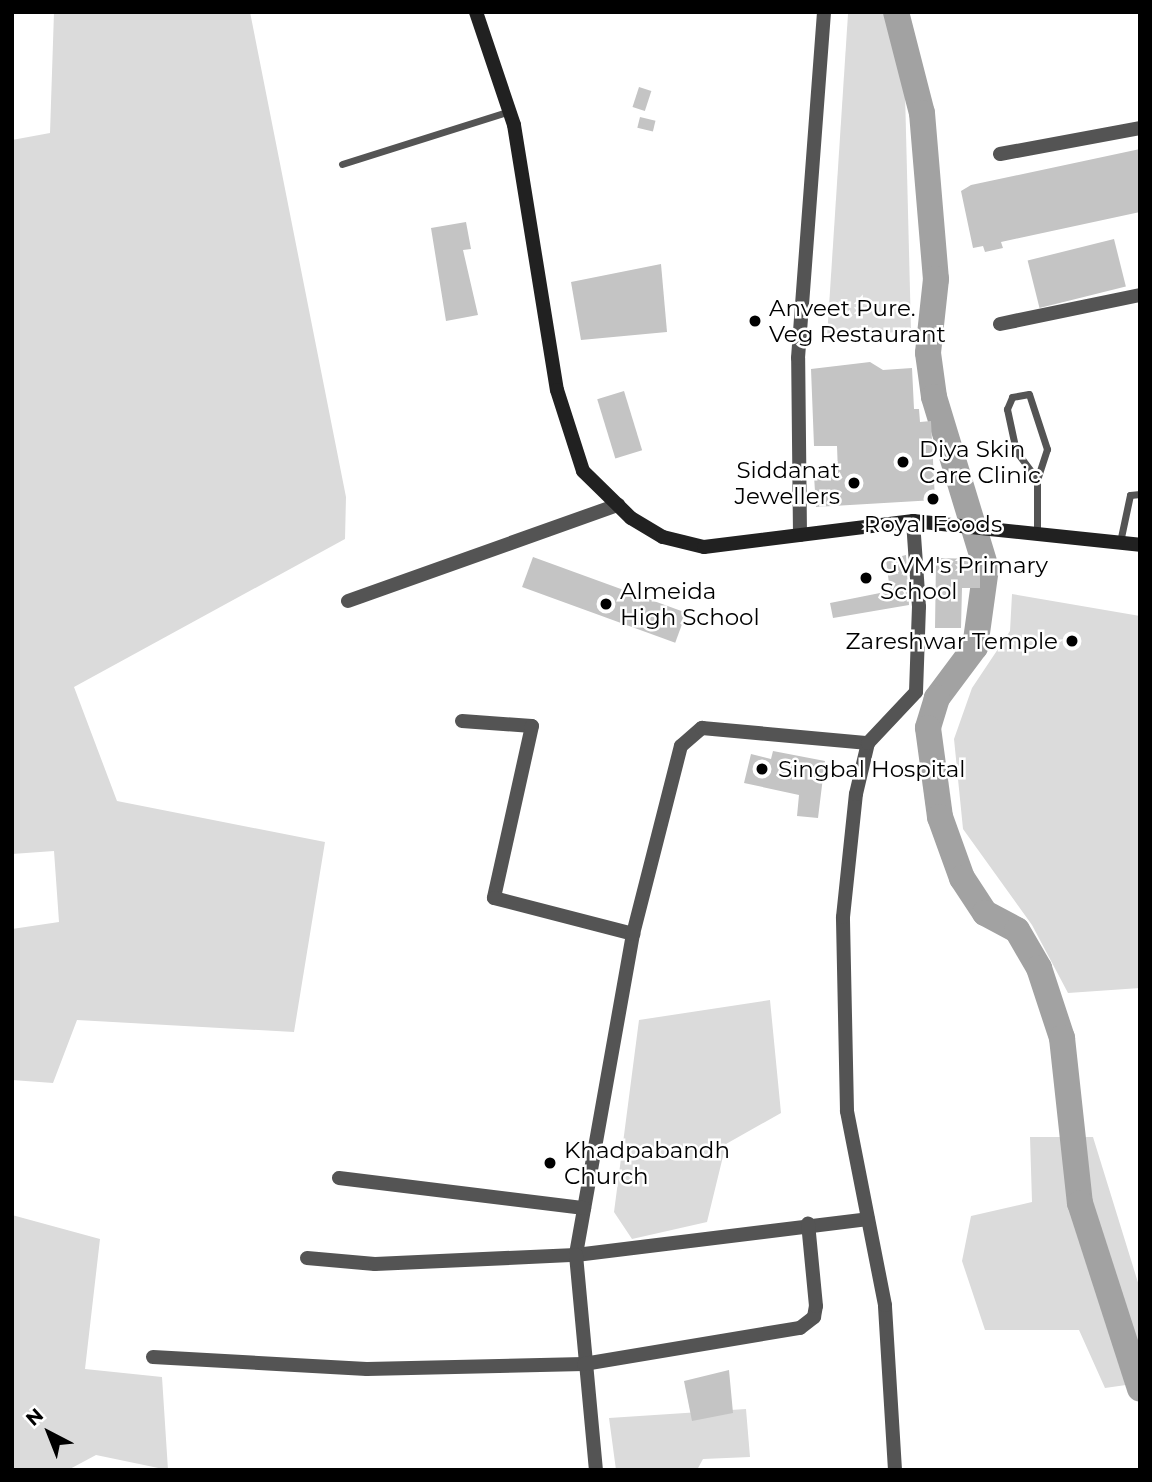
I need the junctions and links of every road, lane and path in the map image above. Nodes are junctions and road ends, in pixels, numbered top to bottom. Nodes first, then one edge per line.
1 (476, 12) edge
2 (824, 12) edge
3 (510, 111) junction
4 (1140, 128) edge
5 (1000, 154) dead end
6 (342, 164) dead end
7 (1140, 295) edge
8 (1000, 324) dead end
9 (1037, 479) junction
10 (1140, 494) edge
11 (618, 505) junction
12 (913, 521) junction
13 (1037, 532) junction
14 (800, 535) junction
15 (1120, 543) junction
16 (1140, 545) edge
17 (348, 601) dead end
18 (462, 721) dead end
19 (868, 743) junction
20 (634, 934) junction
21 (339, 1178) dead end
22 (584, 1208) junction
23 (868, 1219) junction
24 (808, 1223) junction
25 (576, 1255) junction
26 (307, 1258) dead end
27 (153, 1357) dead end
28 (584, 1364) junction
29 (596, 1470) edge
30 (895, 1470) edge

1 - 3 main road
2 - 14 street
3 - 6 lane
3 - 11 main road
4 - 5 street
7 - 8 street
9 - 9 lane
9 - 13 lane
10 - 15 lane
11 - 14 main road
11 - 17 street
12 - 13 main road
12 - 14 main road
12 - 19 street
13 - 15 main road
15 - 16 main road
18 - 20 street
19 - 20 street
19 - 23 street
20 - 22 street
21 - 22 street
22 - 25 street
23 - 24 street
23 - 30 street
24 - 25 street
24 - 28 street
25 - 26 street
25 - 28 street
27 - 28 street
28 - 29 street

